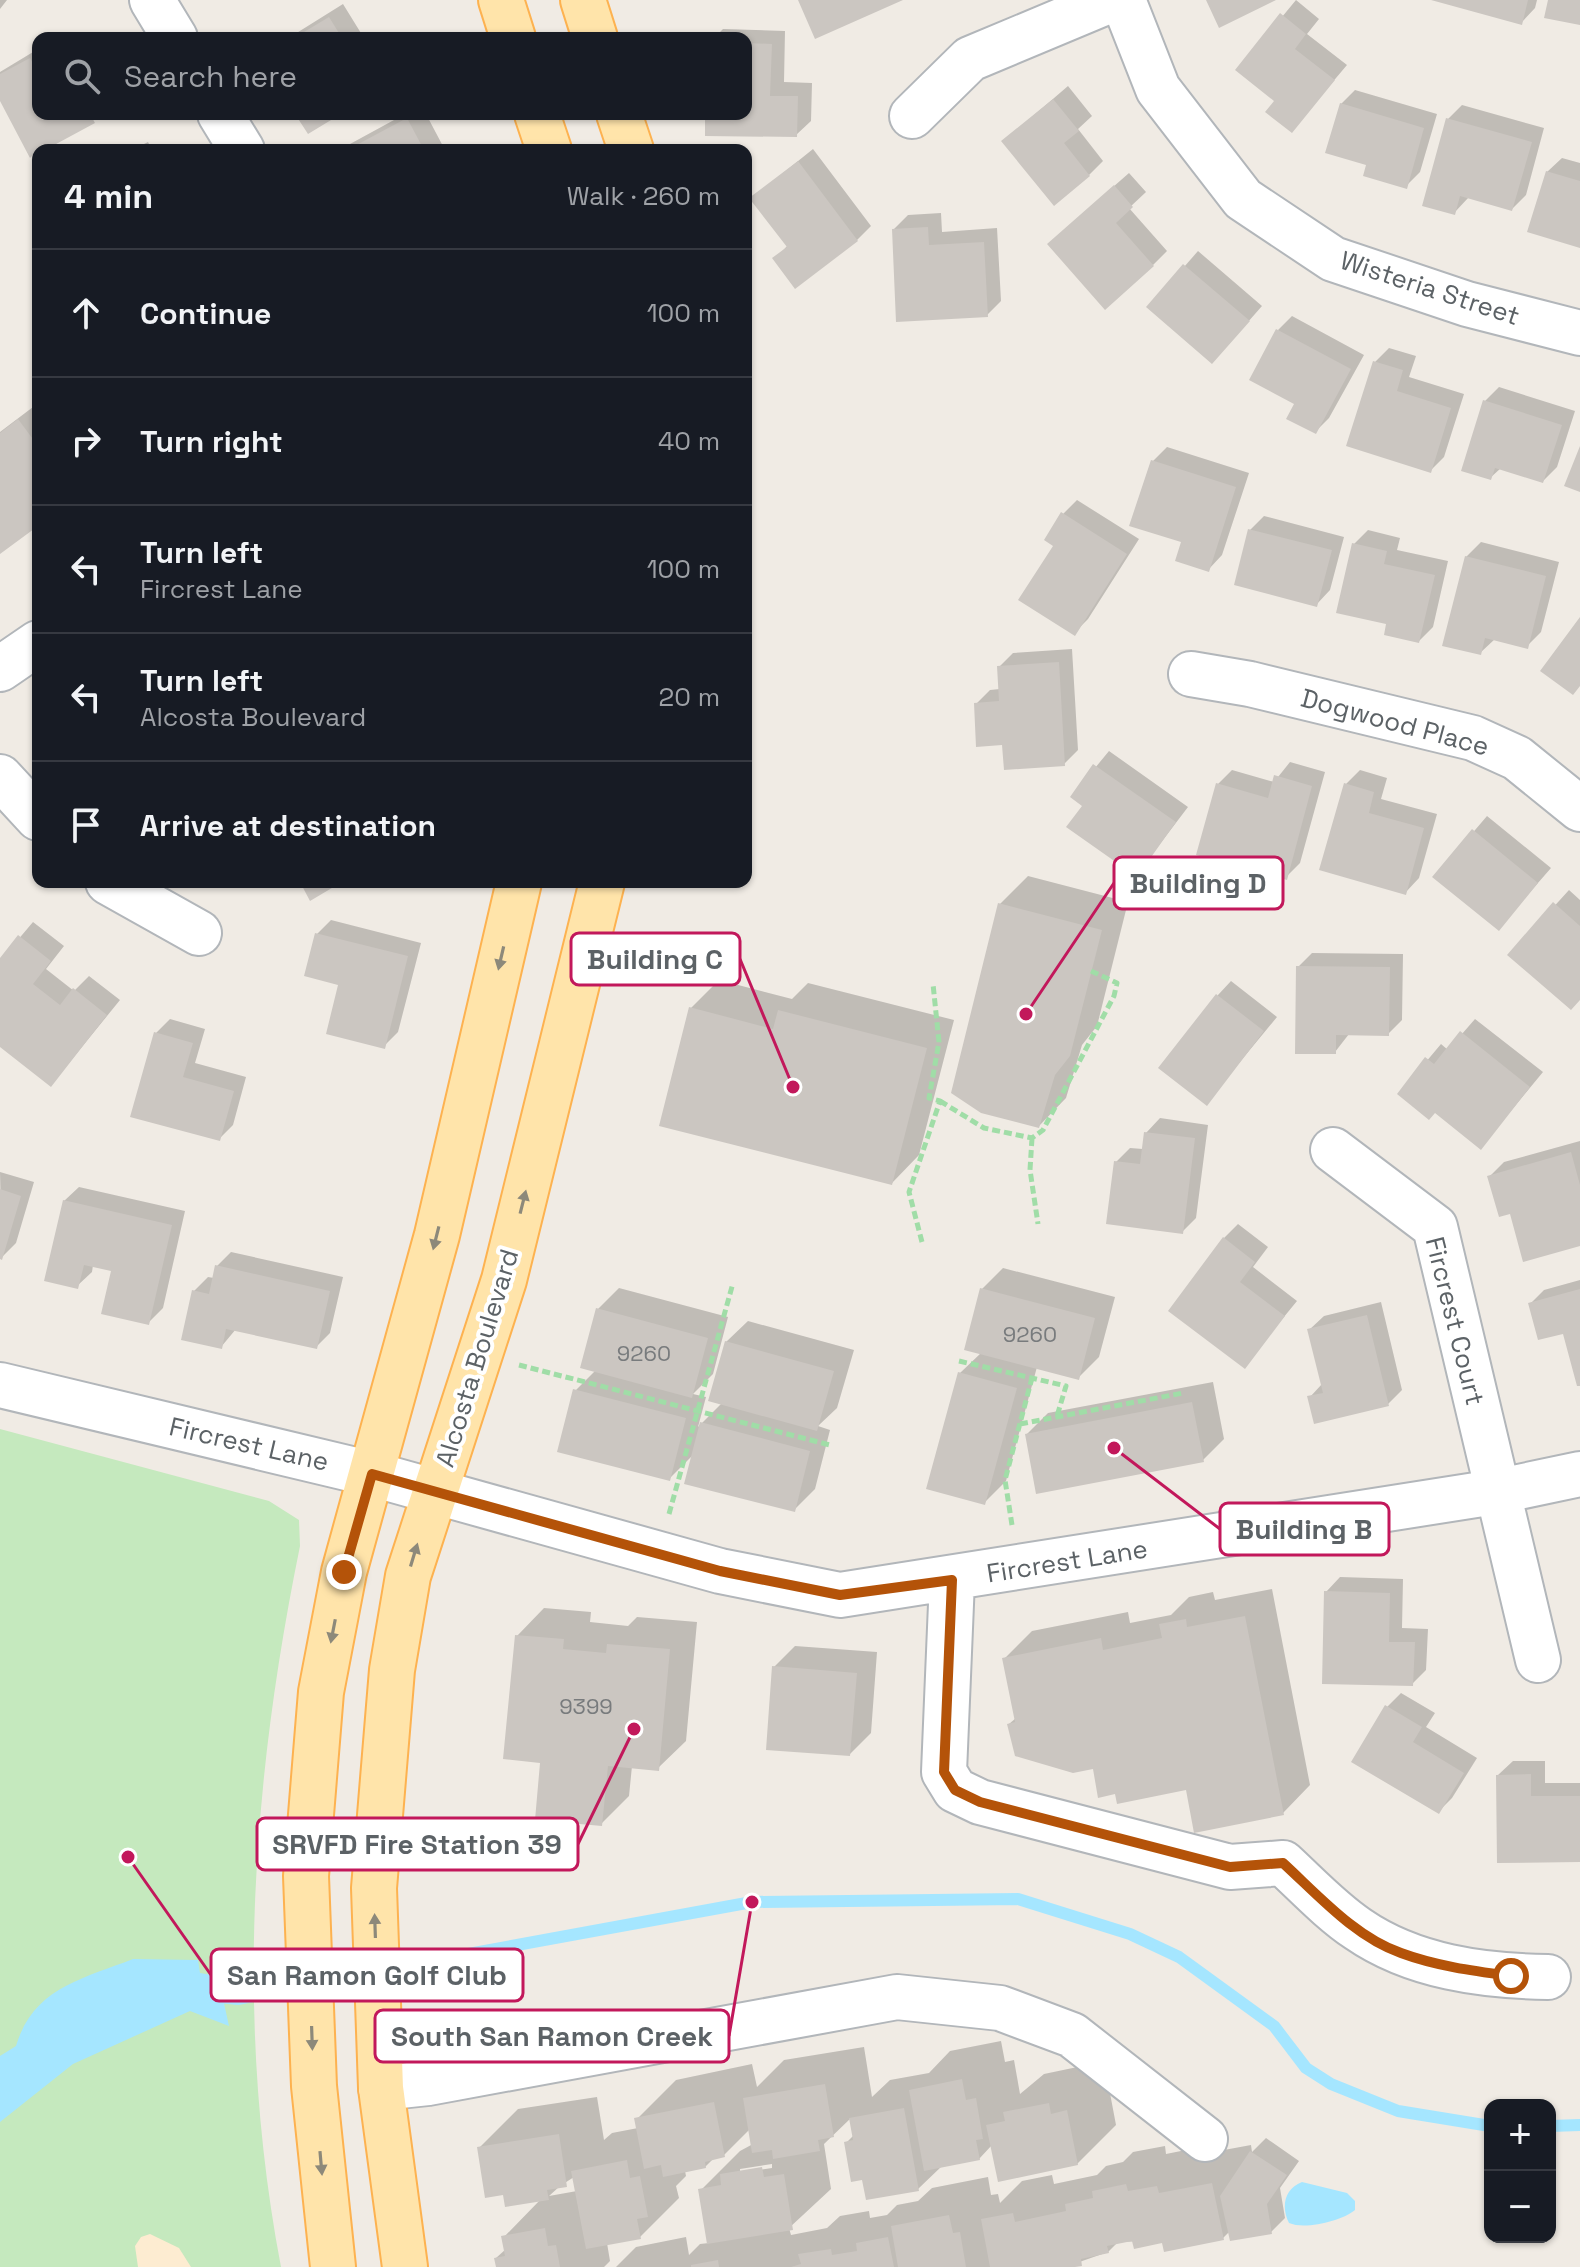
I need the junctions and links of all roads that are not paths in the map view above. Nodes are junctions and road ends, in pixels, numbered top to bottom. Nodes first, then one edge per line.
1 (152, 0) edge
2 (501, 0) edge
3 (583, 0) edge
4 (1111, 0) edge
5 (1123, 0) edge
6 (171, 32) edge
7 (511, 32) edge
8 (593, 32) edge
9 (912, 116) dead end
10 (224, 120) edge
11 (539, 120) edge
12 (621, 120) edge
13 (238, 144) edge
14 (547, 144) edge
15 (629, 144) edge
16 (1580, 333) edge
17 (32, 647) edge
18 (0, 669) edge
19 (1191, 674) dead end
20 (0, 777) edge
21 (1580, 809) edge
22 (32, 812) edge
23 (119, 888) edge
24 (518, 888) edge
25 (601, 888) edge
26 (199, 933) dead end
27 (1333, 1150) dead end
28 (0, 1385) edge
29 (372, 1474) junction
30 (1580, 1474) edge
31 (435, 1491) junction
32 (1495, 1492) junction
33 (952, 1580) junction
34 (1538, 1660) dead end
35 (1548, 1977) dead end
36 (381, 2088) junction
37 (1205, 2139) dead end
38 (333, 2267) edge
39 (405, 2267) edge

1 - 6 street
2 - 7 main road
3 - 8 main road
4 - 9 street
5 - 16 street, Wisteria Street
10 - 13 street
11 - 14 main road
12 - 15 main road
17 - 18 street
19 - 21 street, Dogwood Place
20 - 22 street
23 - 26 street
24 -> 29 main road
31 -> 25 main road, Alcosta Boulevard
27 - 32 street, Fircrest Court
28 - 29 street, Fircrest Lane
29 - 31 street, Fircrest Lane
29 -> 38 main road
30 - 32 street, Fircrest Lane
31 - 33 street, Fircrest Lane
36 -> 31 main road, Alcosta Boulevard
32 - 33 street, Fircrest Lane
32 - 34 street, Fircrest Court
33 - 35 street
36 - 37 street
36 - 39 main road, Alcosta Boulevard

